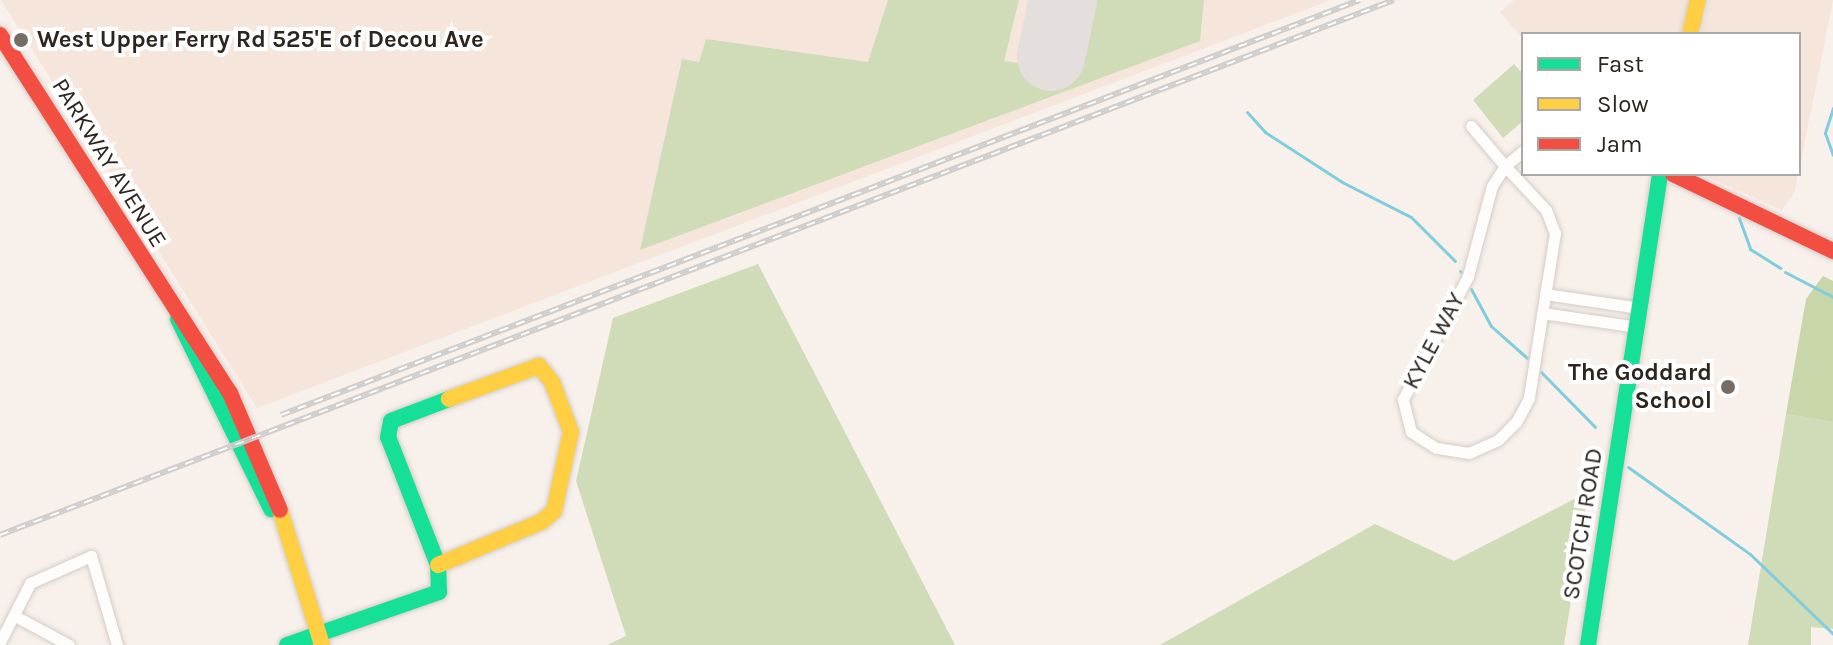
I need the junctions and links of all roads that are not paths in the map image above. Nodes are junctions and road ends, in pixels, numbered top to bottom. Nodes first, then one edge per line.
1 (1698, 0) edge
2 (1690, 32) edge
3 (0, 35) edge
4 (1471, 126) dead end
5 (1521, 153) edge
6 (1505, 166) junction
7 (1660, 176) edge
8 (1677, 176) edge
9 (1833, 251) edge
10 (1545, 294) junction
11 (1640, 308) junction
12 (1542, 313) junction
13 (1638, 327) junction
14 (438, 565) junction
15 (15, 616) junction
16 (321, 641) edge
17 (0, 642) edge
18 (69, 645) edge
19 (117, 645) edge
20 (287, 645) edge
21 (1588, 645) edge

1 - 2 main road
3 - 16 main road, PARKWAY AVENUE
4 - 6 street, KYLE WAY
5 - 6 street, KYLE WAY
6 - 10 street, KYLE WAY
6 - 12 street, KYLE WAY
7 - 11 main road, SCOTCH ROAD
8 - 9 main road
10 - 11 street
10 - 12 street, KYLE WAY
11 - 13 main road, SCOTCH ROAD
12 - 13 street
13 - 21 main road, SCOTCH ROAD
14 - 14 main road
14 - 16 main road
15 - 17 street
15 - 18 street
15 - 19 street
16 - 20 main road

